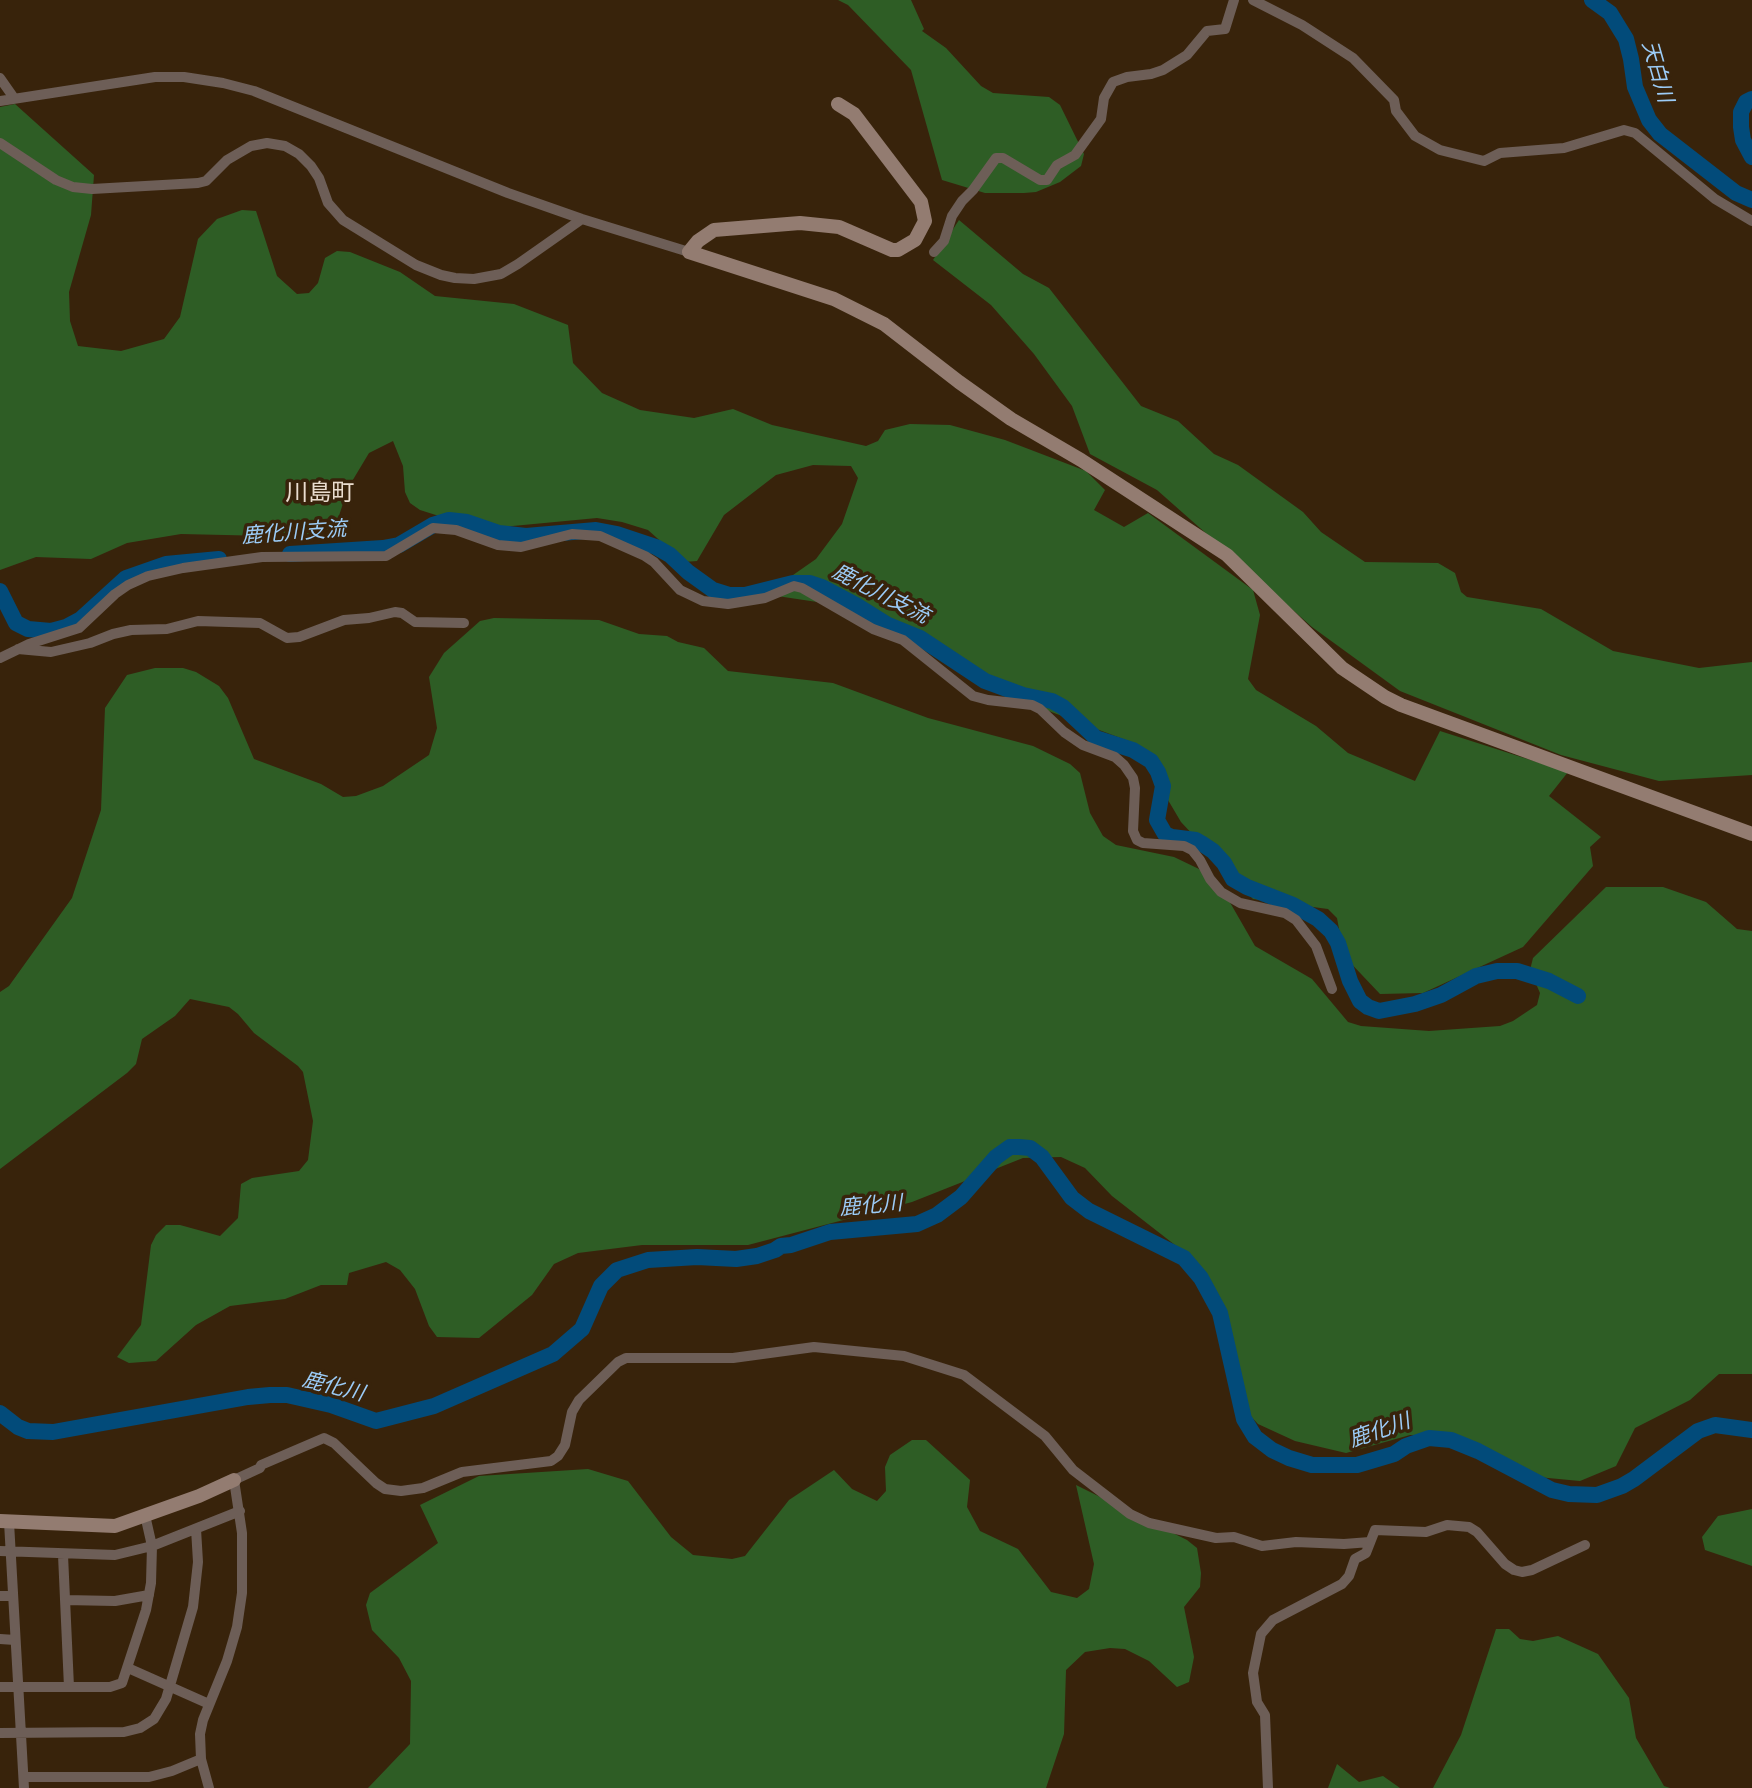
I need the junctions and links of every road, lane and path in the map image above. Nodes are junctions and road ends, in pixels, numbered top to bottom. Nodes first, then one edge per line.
1 (1234, 0) edge
2 (1253, 0) edge
3 (0, 78) edge
4 (14, 98) junction
5 (0, 101) edge
6 (838, 104) dead end
7 (0, 143) edge
8 (582, 219) junction
9 (1752, 221) edge
10 (690, 252) junction
11 (934, 253) dead end
12 (464, 624) dead end
13 (18, 649) junction
14 (0, 657) edge
15 (1752, 834) edge
16 (1332, 989) dead end
17 (234, 1480) junction
18 (240, 1511) junction
19 (145, 1515) junction
20 (4, 1521) edge
21 (196, 1529) junction
22 (1370, 1542) junction
23 (1585, 1545) dead end
24 (152, 1546) junction
25 (5, 1552) edge
26 (63, 1555) junction
27 (149, 1595) junction
28 (0, 1596) edge
29 (13, 1596) junction
30 (65, 1600) junction
31 (0, 1639) edge
32 (15, 1640) junction
33 (128, 1668) junction
34 (170, 1686) junction
35 (0, 1687) edge
36 (69, 1687) junction
37 (18, 1688) junction
38 (209, 1704) junction
39 (0, 1733) edge
40 (21, 1734) junction
41 (201, 1759) junction
42 (24, 1783) edge
43 (209, 1788) edge
44 (1268, 1788) edge

1 - 11 street
2 - 9 street
3 - 4 street
4 - 5 street
4 - 8 street
6 - 10 street
7 - 8 street
8 - 10 street
10 - 15 street
12 - 13 street
13 - 14 street
13 - 16 street
17 - 18 street
17 - 19 street
17 - 22 street
18 - 21 street
18 - 38 street
19 - 20 street
19 - 24 street
20 - 25 street
21 - 24 street
21 - 34 street
22 - 23 street
22 - 44 street
24 - 26 street
24 - 27 street
25 - 26 street
25 - 29 street
26 - 30 street
27 - 30 street
27 - 33 street
28 - 29 street
29 - 32 street
30 - 36 street
31 - 32 street
32 - 37 street
33 - 34 street
33 - 36 street
34 - 38 street
34 - 40 street
35 - 37 street
36 - 37 street
37 - 40 street
38 - 41 street
39 - 40 street
40 - 42 street
41 - 42 street
41 - 43 street

